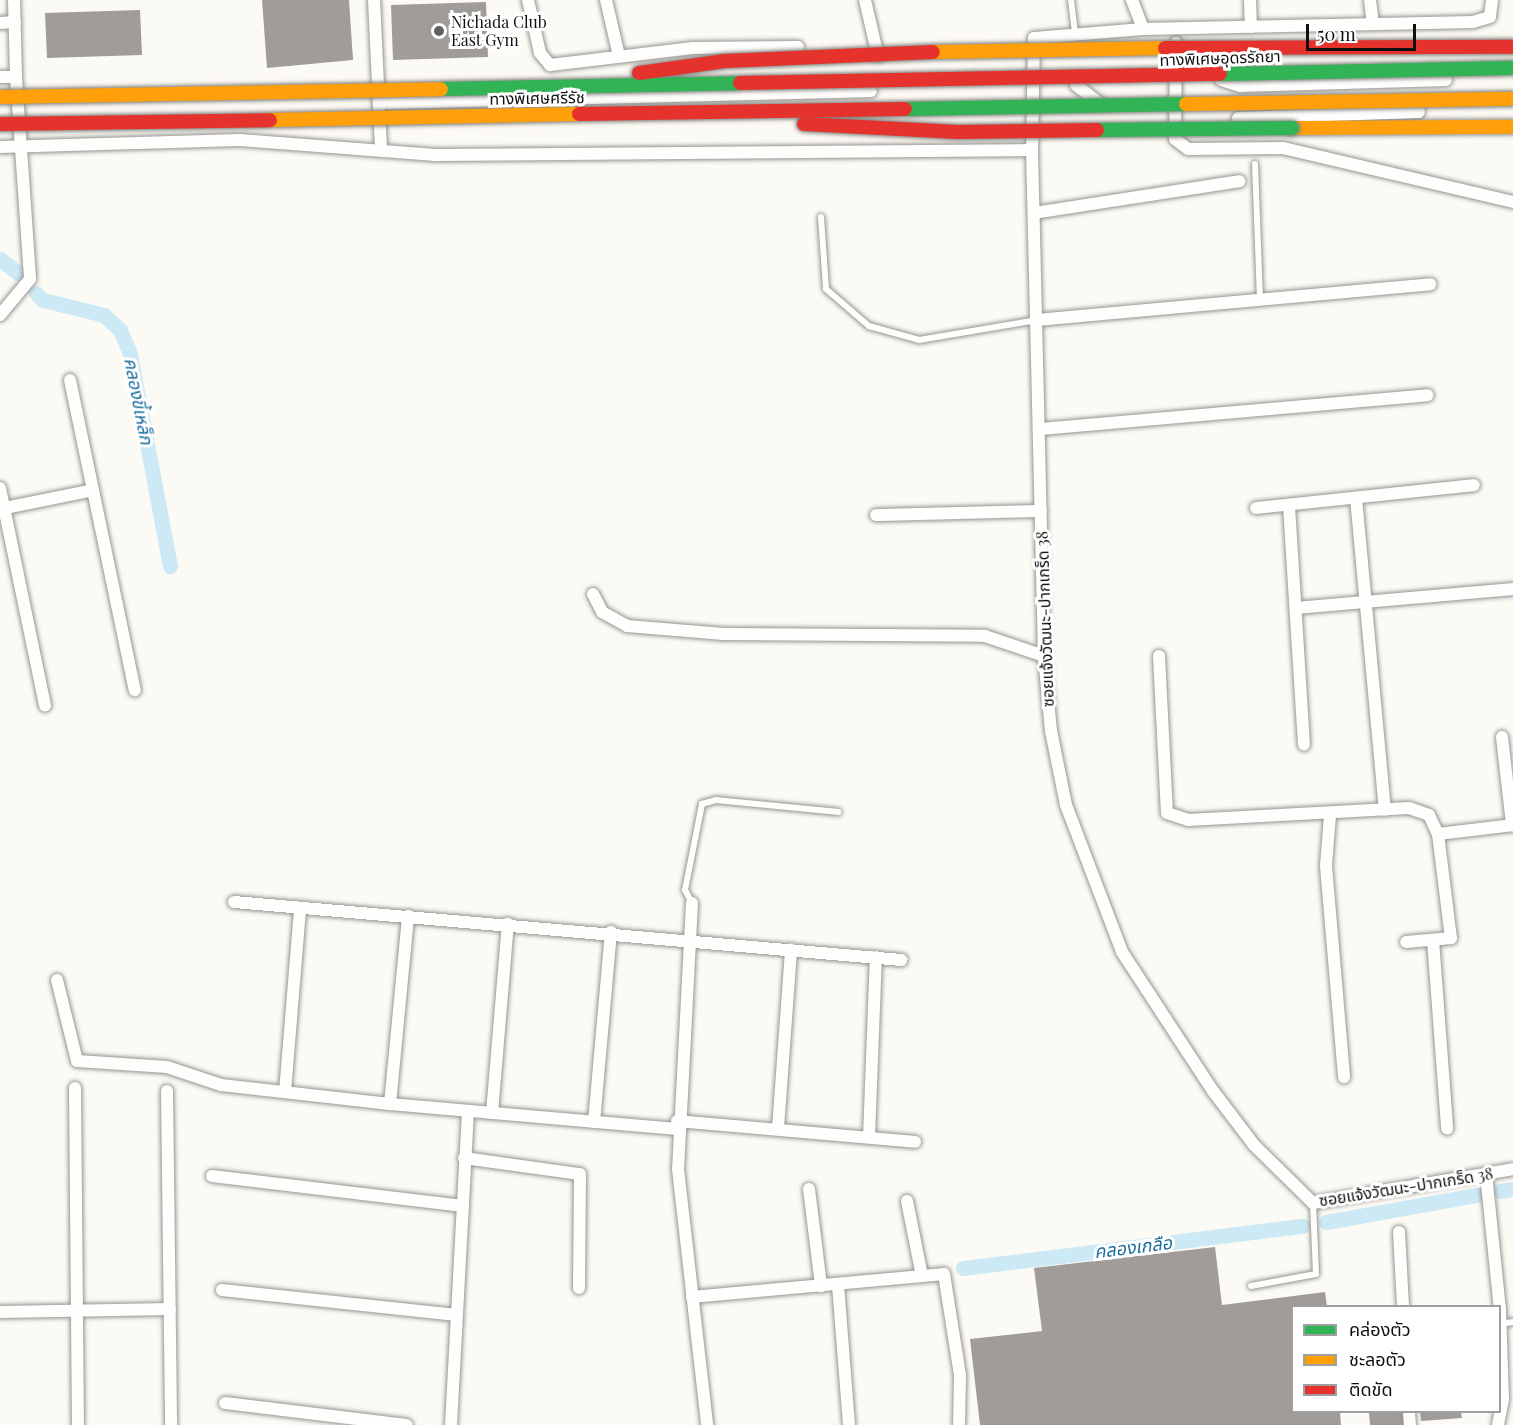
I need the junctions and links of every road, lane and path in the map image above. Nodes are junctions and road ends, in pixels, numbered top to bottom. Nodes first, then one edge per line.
1 (14, 0) edge
2 (374, 0) edge
3 (528, 0) edge
4 (606, 0) edge
5 (865, 0) edge
6 (1071, 0) edge
7 (1132, 0) edge
8 (1250, 0) edge
9 (1370, 0) edge
10 (1492, 0) edge
11 (15, 22) junction
12 (0, 23) edge
13 (1373, 24) junction
14 (1251, 27) junction
15 (1176, 28) junction
16 (1143, 29) junction
17 (1075, 34) junction
18 (872, 46) junction
19 (1513, 47) edge
20 (619, 56) junction
21 (1034, 59) junction
22 (1513, 70) edge
23 (16, 76) junction
24 (0, 77) edge
25 (1074, 82) junction
26 (1176, 82) junction
27 (540, 87) junction
28 (1033, 87) junction
29 (0, 97) edge
30 (1513, 99) edge
31 (387, 103) dead end
32 (1513, 108) edge
33 (666, 113) junction
34 (1175, 120) junction
35 (0, 124) edge
36 (1513, 127) edge
37 (24, 146) junction
38 (0, 147) edge
39 (1032, 150) junction
40 (381, 151) junction
41 (1255, 164) dead end
42 (1240, 181) dead end
43 (1513, 202) edge
44 (1034, 213) junction
45 (821, 217) dead end
46 (1430, 284) dead end
47 (1260, 302) junction
48 (0, 315) edge
49 (1037, 320) junction
50 (70, 380) dead end
51 (1428, 395) dead end
52 (1041, 429) junction
53 (1474, 485) dead end
54 (0, 488) edge
55 (93, 490) junction
56 (1356, 498) junction
57 (1289, 506) junction
58 (2, 508) edge
59 (1256, 508) dead end
60 (1041, 511) junction
61 (876, 515) dead end
62 (1513, 589) edge
63 (593, 594) dead end
64 (1366, 603) junction
65 (1296, 608) junction
66 (1044, 656) junction
67 (1159, 656) dead end
68 (135, 690) dead end
69 (45, 705) dead end
70 (1502, 737) dead end
71 (1304, 746) dead end
72 (1385, 810) junction
73 (838, 812) dead end
74 (1330, 814) junction
75 (1513, 825) edge
76 (1438, 834) junction
77 (234, 902) dead end
78 (692, 903) joint
79 (300, 908) junction
80 (408, 916) junction
81 (508, 924) junction
82 (611, 932) junction
83 (688, 938) junction
84 (1432, 940) junction
85 (1406, 942) dead end
86 (791, 949) junction
87 (876, 957) junction
88 (901, 960) dead end
89 (57, 980) dead end
90 (1344, 1077) dead end
91 (75, 1088) dead end
92 (167, 1091) dead end
93 (285, 1092) junction
94 (390, 1104) junction
95 (468, 1111) junction
96 (492, 1113) junction
97 (594, 1122) junction
98 (677, 1125) junction
99 (778, 1128) junction
100 (1447, 1128) dead end
101 (869, 1137) junction
102 (915, 1142) dead end
103 (464, 1158) junction
104 (1513, 1170) edge
105 (1486, 1174) junction
106 (212, 1176) dead end
107 (809, 1189) dead end
108 (907, 1201) dead end
109 (1313, 1203) junction
110 (463, 1206) junction
111 (1399, 1232) dead end
112 (922, 1276) junction
113 (838, 1285) junction
114 (821, 1286) junction
115 (1251, 1286) dead end
116 (579, 1288) dead end
117 (222, 1290) dead end
118 (692, 1297) junction
119 (1403, 1305) edge
120 (1498, 1305) edge
121 (170, 1309) junction
122 (77, 1311) junction
123 (0, 1312) edge
124 (457, 1315) junction
125 (1501, 1349) edge
126 (225, 1404) dead end
127 (1501, 1409) edge
128 (78, 1425) edge
129 (171, 1425) edge
130 (407, 1425) edge
131 (451, 1425) edge
132 (707, 1425) edge
133 (849, 1425) edge
134 (959, 1425) edge

1 - 11 street
2 - 40 street
3 - 20 street
4 - 20 street
5 - 18 street
6 - 17 lane
7 - 16 street
8 - 14 street
9 - 13 street
10 - 13 street
11 - 12 street
11 - 23 street
13 - 14 street
14 - 15 street
15 - 16 street
15 - 26 street
16 - 17 street
17 - 21 street
18 - 20 street
18 - 21 street
19 - 27 highway, bridge
21 - 28 street, ซอยแจ้งวัฒนะ-ปากเกร็ด 38
22 - 25 highway, ทางพิเศษอุดรรัถยา, bridge
22 - 26 street
23 - 24 street
23 - 37 street
25 - 26 street
25 - 27 highway, ทางพิเศษศรีรัช, bridge
25 - 28 street
25 - 34 street
26 - 34 street
27 - 29 highway, ทางพิเศษศรีรัช, bridge
28 - 31 street
28 - 39 street, ซอยแจ้งวัฒนะ-ปากเกร็ด 38
30 - 33 highway, ทางพิเศษศรีรัช, bridge
32 - 34 street
33 - 35 highway, ทางพิเศษศรีรัช, bridge
33 - 36 highway, bridge
34 - 43 street
37 - 38 street
37 - 40 street
37 - 48 street
39 - 40 street
39 - 44 street, ซอยแจ้งวัฒนะ-ปากเกร็ด 38
41 - 47 lane
42 - 44 street
44 - 49 street, ซอยแจ้งวัฒนะ-ปากเกร็ด 38
45 - 49 lane
46 - 47 street
47 - 49 street
49 - 52 street, ซอยแจ้งวัฒนะ-ปากเกร็ด 38
50 - 55 street
51 - 52 street
52 - 60 street, ซอยแจ้งวัฒนะ-ปากเกร็ด 38
53 - 56 street
54 - 58 street
55 - 58 street
55 - 68 street
56 - 57 street
56 - 64 street
57 - 59 street
57 - 65 street
58 - 69 street
60 - 61 street
60 - 66 street, ซอยแจ้งวัฒนะ-ปากเกร็ด 38
62 - 64 street
63 - 66 street
64 - 65 street
64 - 72 street
65 - 71 street
66 - 109 street, ซอยแจ้งวัฒนะ-ปากเกร็ด 38
67 - 74 street
70 - 75 street
72 - 74 street
72 - 76 street
73 - 78 lane
74 - 90 street
75 - 76 street
76 - 84 street
77 - 79 street
78 - 83 street
79 - 80 street
79 - 93 street
80 - 81 street
80 - 94 street
81 - 82 street
81 - 96 street
82 - 83 street
82 - 97 street
83 - 86 street
83 - 98 street
84 - 85 street
84 - 100 street
86 - 87 street
86 - 99 street
87 - 88 street
87 - 101 street
89 - 93 street
91 - 122 street
92 - 121 street
93 - 94 street
94 - 95 street
95 - 96 street
95 - 103 street
96 - 97 street
97 - 98 street
98 - 99 street
98 - 118 street
99 - 101 street
101 - 102 street
103 - 110 street
103 - 116 street
104 - 105 street, ซอยแจ้งวัฒนะ-ปากเกร็ด 38
105 - 109 street, ซอยแจ้งวัฒนะ-ปากเกร็ด 38
105 - 120 street
106 - 110 street
107 - 114 street
108 - 112 street
109 - 115 lane
110 - 124 street
111 - 119 street
112 - 113 street
112 - 134 street
113 - 114 street
113 - 133 street
114 - 118 street
117 - 124 street
118 - 132 street
121 - 122 street
121 - 129 street
122 - 123 street
122 - 128 street
124 - 131 street
125 - 127 street
126 - 130 street

